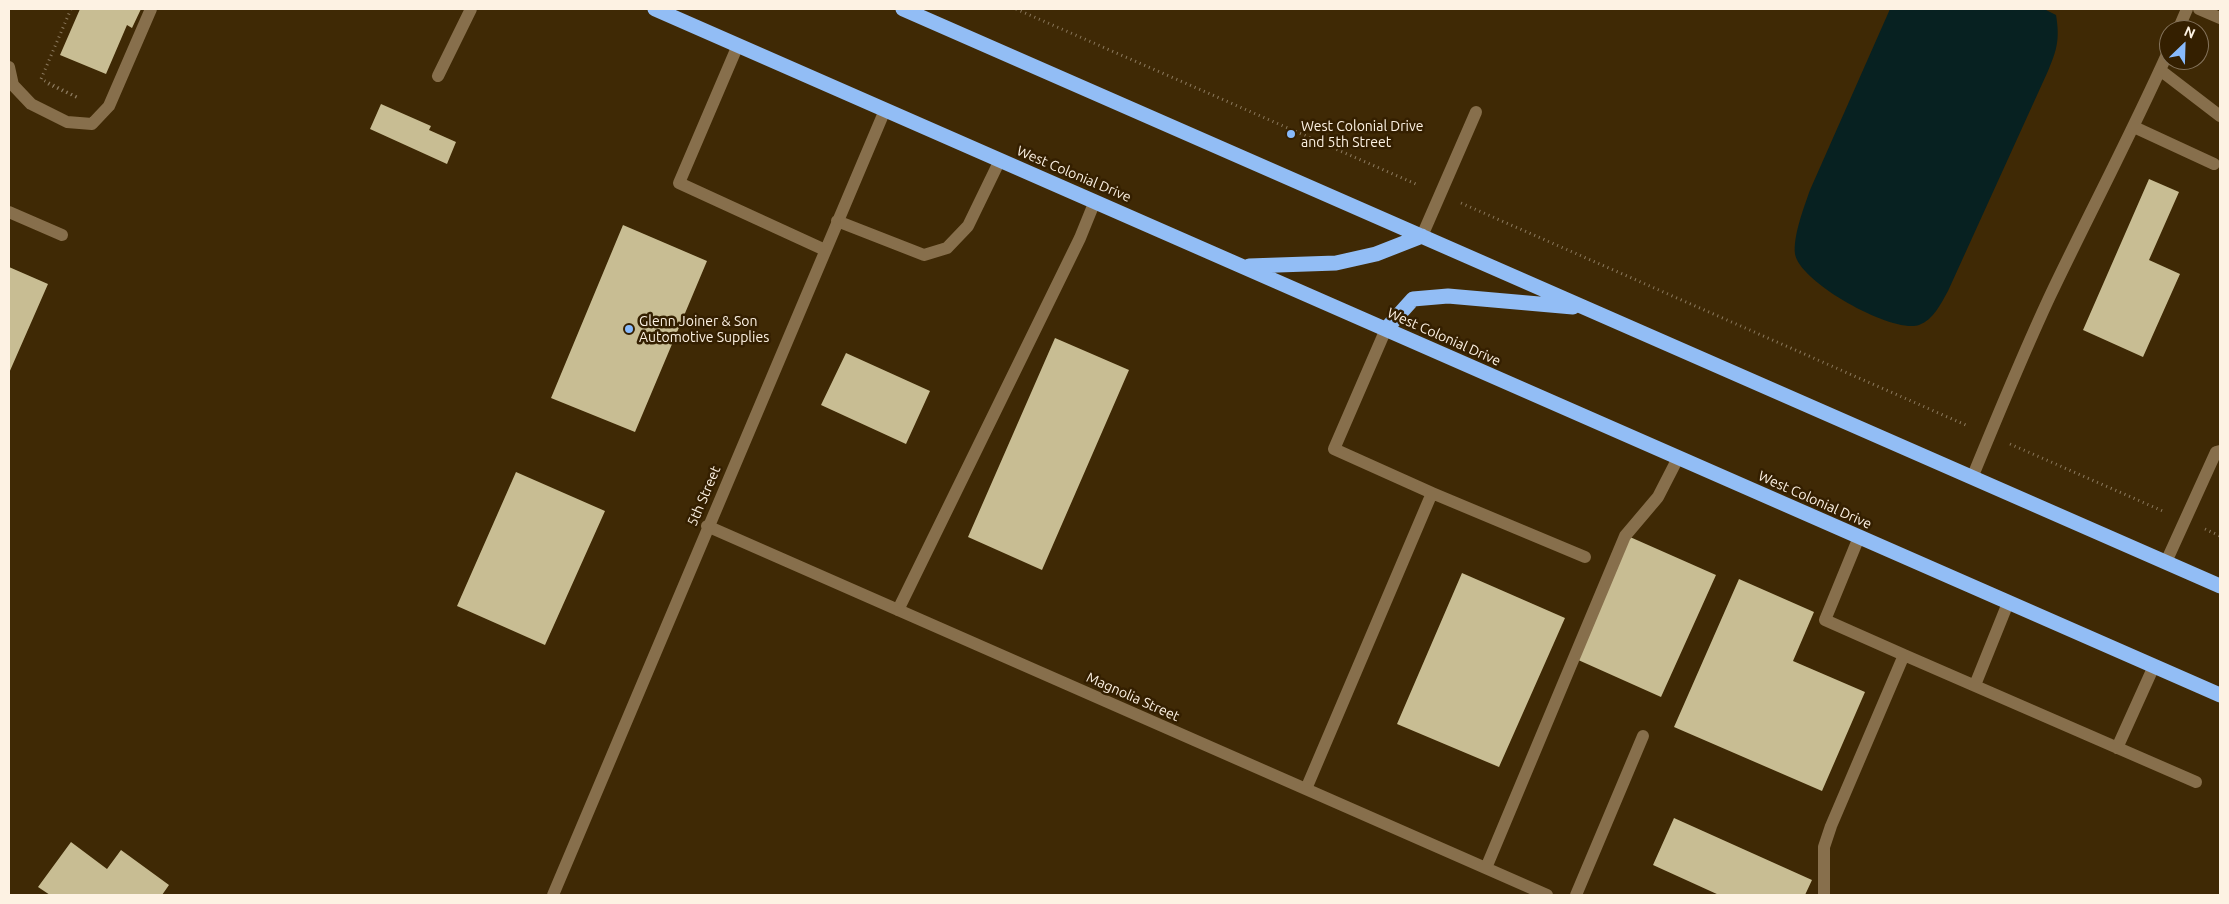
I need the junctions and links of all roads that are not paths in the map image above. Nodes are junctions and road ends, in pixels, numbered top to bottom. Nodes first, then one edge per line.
1 (151, 9) edge
2 (471, 9) edge
3 (655, 9) edge
4 (903, 9) edge
5 (2199, 9) edge
6 (2220, 18) edge
7 (738, 45) junction
8 (9, 67) edge
9 (2160, 70) joint
10 (438, 76) dead end
11 (884, 110) junction
12 (1476, 112) dead end
13 (2220, 116) edge
14 (2134, 127) junction
15 (1000, 160) junction
16 (2214, 164) dead end
17 (1095, 201) junction
18 (9, 212) edge
19 (837, 221) junction
20 (62, 235) dead end
21 (1422, 236) junction
22 (825, 250) junction
23 (1245, 266) junction
24 (1584, 308) junction
25 (1386, 329) junction
26 (2220, 451) edge
27 (1678, 458) junction
28 (1972, 478) junction
29 (1432, 493) junction
30 (708, 526) junction
31 (1859, 537) junction
32 (1585, 557) dead end
33 (2166, 562) junction
34 (2220, 586) edge
35 (2008, 603) junction
36 (898, 610) junction
37 (1904, 654) junction
38 (2154, 666) junction
39 (1975, 686) junction
40 (2220, 696) edge
41 (1643, 736) dead end
42 (2117, 748) junction
43 (2196, 782) dead end
44 (1306, 789) junction
45 (1486, 868) junction
46 (553, 895) edge
47 (1547, 895) edge
48 (1576, 895) edge
49 (1824, 895) edge

1 - 8 street
2 - 10 street
3 - 7 highway, West Colonial Drive
4 - 21 highway
5 - 6 street
7 - 11 highway, West Colonial Drive
7 - 22 street
9 - 13 street
9 - 14 street
11 - 15 highway, West Colonial Drive
11 - 19 street, 5th Street
12 - 21 street
14 - 16 street
14 - 28 street
15 - 17 highway, West Colonial Drive
15 - 19 street
17 - 23 highway, West Colonial Drive
17 - 36 street
18 - 20 street
19 - 22 street, 5th Street
21 - 23 highway
21 - 24 highway
22 - 30 street, 5th Street
23 - 25 highway, West Colonial Drive
24 - 25 highway
24 - 28 highway
25 - 27 highway, West Colonial Drive
25 - 29 street
26 - 33 street
27 - 31 highway, West Colonial Drive
27 - 45 street
28 - 33 highway
29 - 32 street
29 - 44 street
30 - 36 street, Magnolia Street
30 - 46 street, 5th Street
31 - 35 highway, West Colonial Drive
31 - 37 street
33 - 34 highway
35 - 38 highway, West Colonial Drive
35 - 39 street
36 - 44 street, Magnolia Street
37 - 39 street
37 - 49 street
38 - 40 highway, West Colonial Drive
38 - 42 street
39 - 42 street
41 - 48 street
42 - 43 street
44 - 45 street, Magnolia Street
45 - 47 street, Magnolia Street

